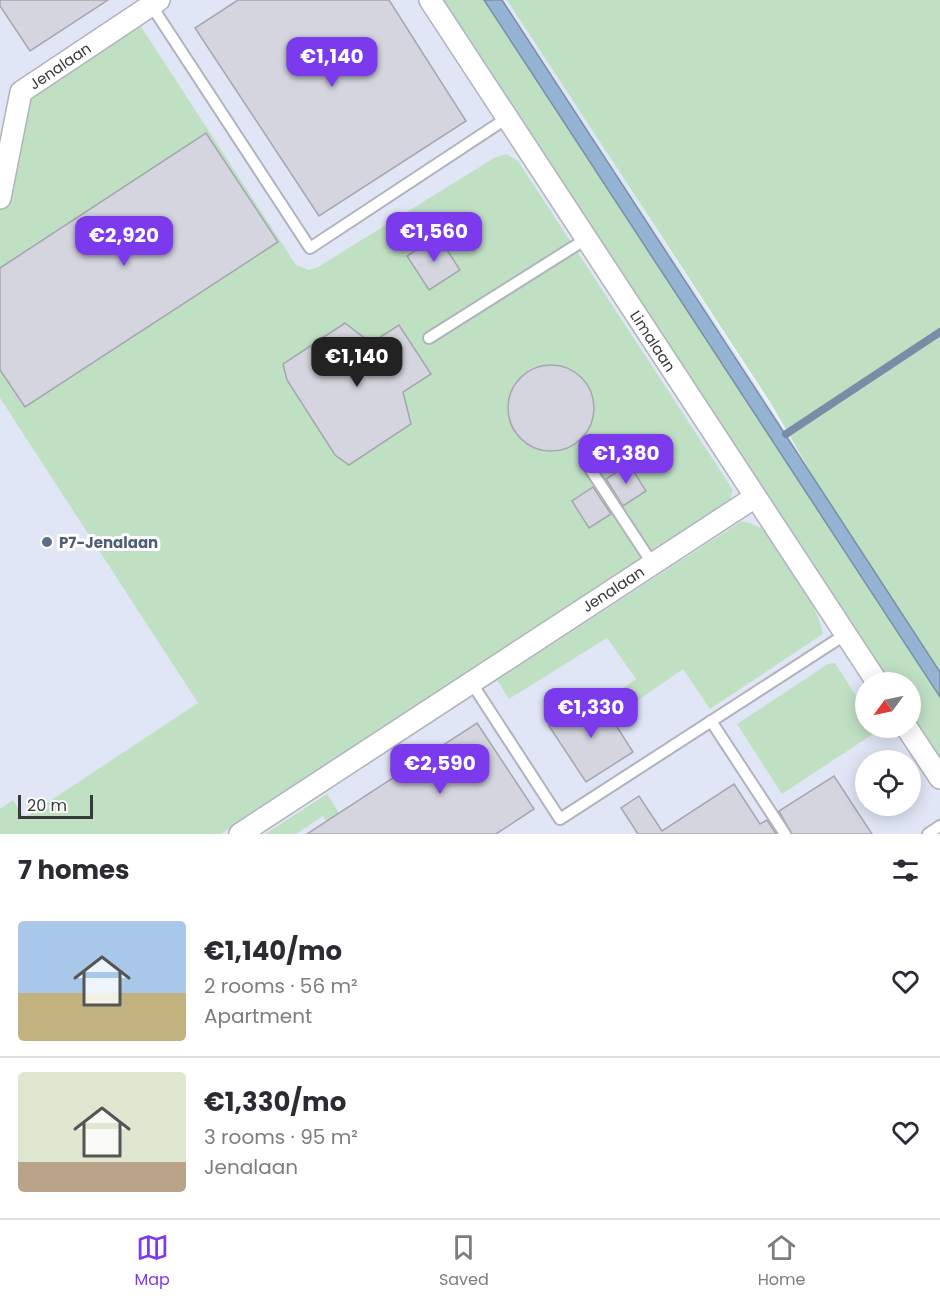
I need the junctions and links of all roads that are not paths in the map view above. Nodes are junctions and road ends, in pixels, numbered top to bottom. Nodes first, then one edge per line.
1 (430, 0) edge
2 (155, 3) edge
3 (507, 118) junction
4 (0, 198) edge
5 (586, 239) junction
6 (429, 338) dead end
7 (589, 467) dead end
8 (755, 496) junction
9 (652, 563) junction
10 (846, 634) junction
11 (871, 672) edge
12 (471, 682) junction
13 (711, 721) junction
14 (914, 738) edge
15 (940, 778) edge
16 (940, 826) edge
17 (240, 834) edge
18 (785, 834) edge
19 (928, 834) edge

1 - 3 street, Limalaan
2 - 3 lane
2 - 4 street, Jenalaan
3 - 5 street, Limalaan
5 - 6 lane
5 - 8 street, Limalaan
7 - 9 lane
8 - 9 street, Jenalaan
8 - 10 street, Limalaan
9 - 12 street, Jenalaan
10 - 11 street, Limalaan
10 - 13 lane
12 - 13 lane
12 - 17 street, Jenalaan
13 - 18 lane
14 - 15 street
16 - 19 lane

